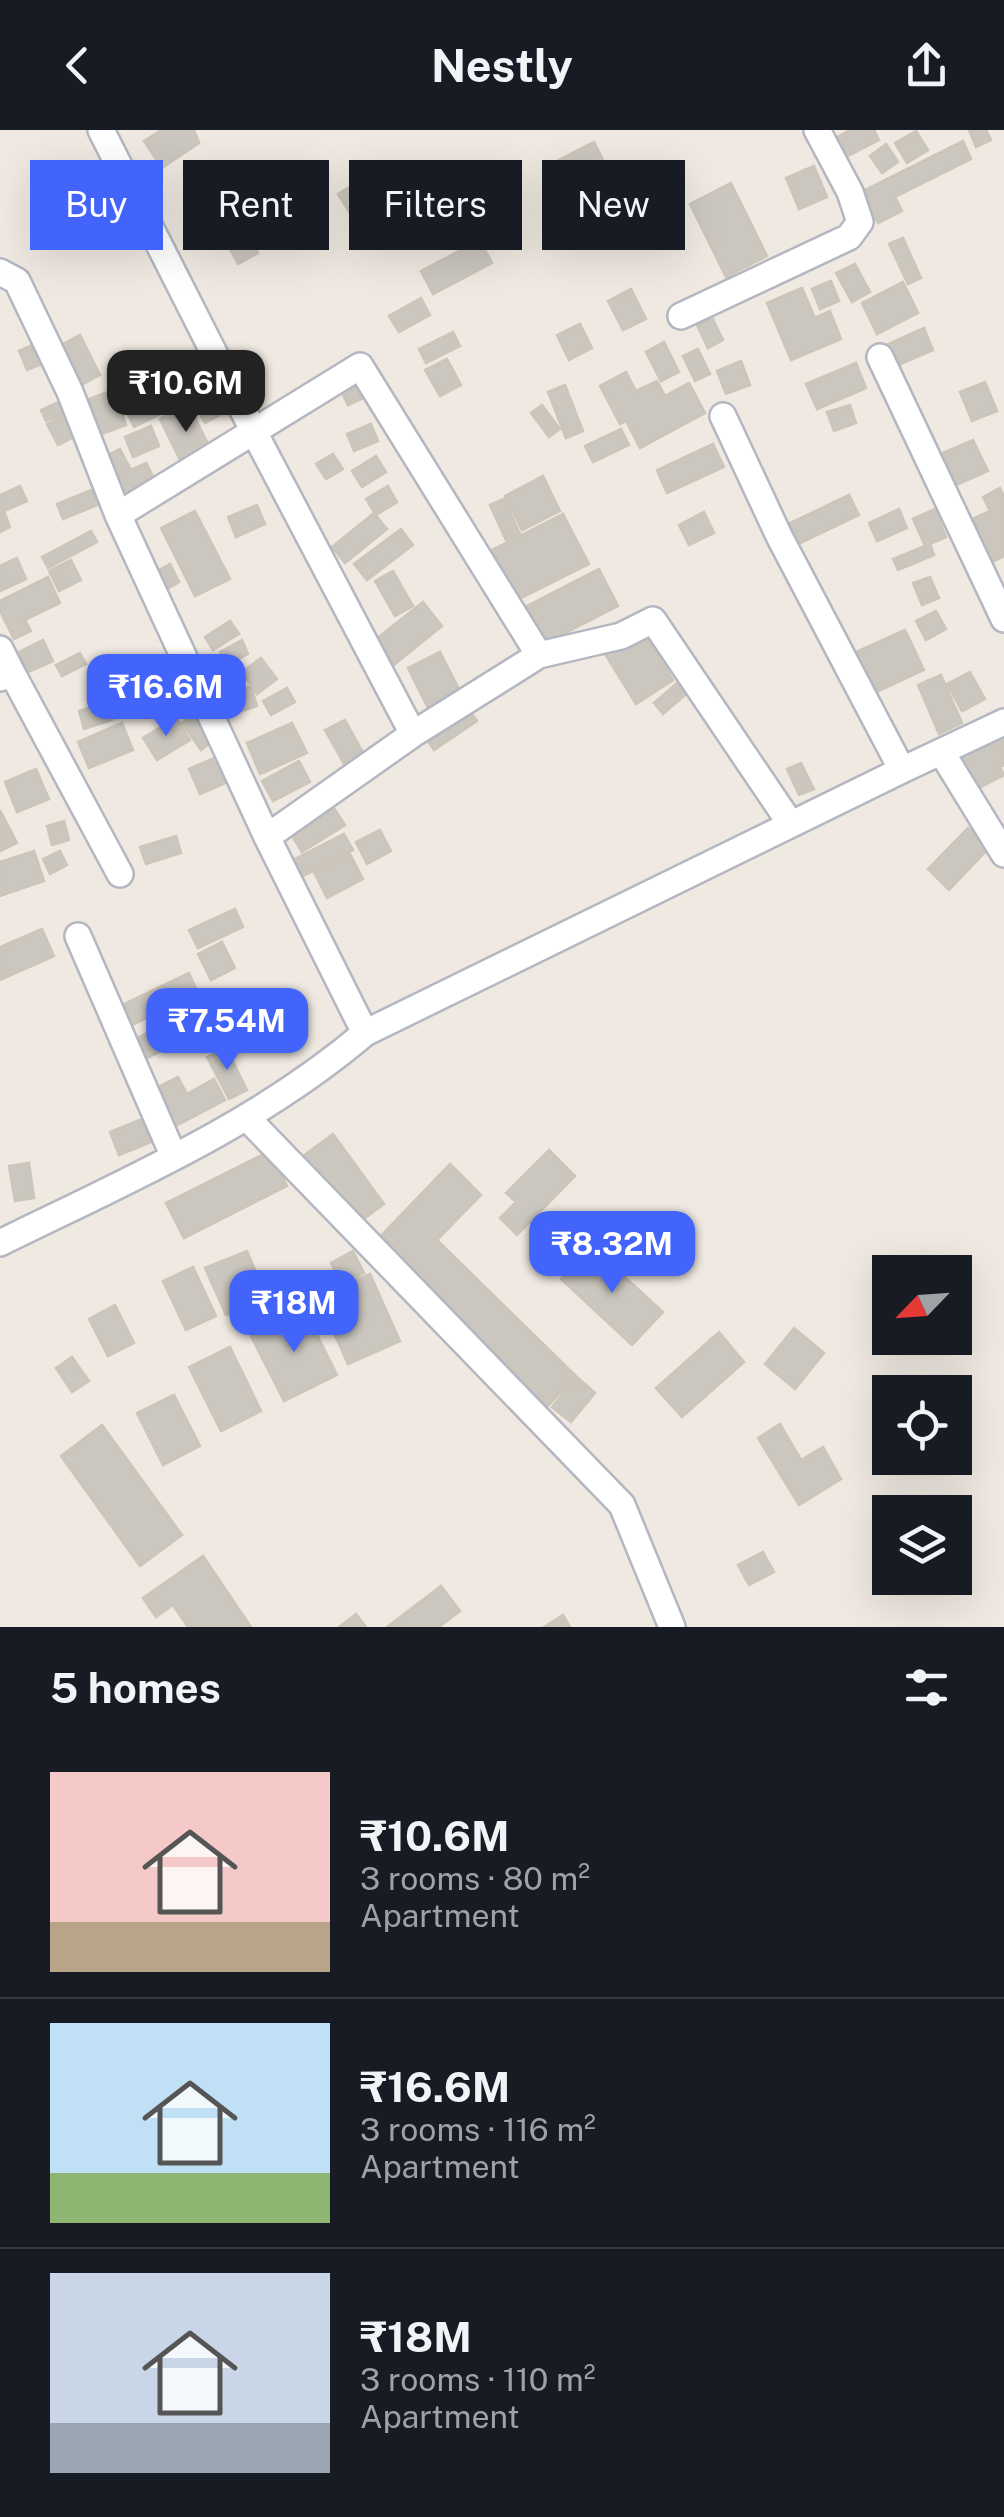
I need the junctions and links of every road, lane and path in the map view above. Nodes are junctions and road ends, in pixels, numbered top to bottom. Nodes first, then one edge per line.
1 (101, 130) edge
2 (817, 130) edge
3 (0, 272) edge
4 (681, 316) dead end
5 (880, 357) dead end
6 (723, 416) dead end
7 (253, 430) junction
8 (118, 515) junction
9 (1004, 619) edge
10 (0, 648) edge
11 (539, 655) junction
12 (6, 676) edge
13 (1004, 722) edge
14 (414, 734) junction
15 (942, 754) junction
16 (902, 770) junction
17 (790, 824) junction
18 (267, 837) junction
19 (1004, 854) edge
20 (120, 874) dead end
21 (78, 936) dead end
22 (365, 1033) junction
23 (247, 1118) junction
24 (174, 1157) junction
25 (0, 1244) edge
26 (672, 1627) edge

1 - 7 street
2 - 4 street
3 - 8 street
5 - 9 street
6 - 16 street
7 - 8 street
7 - 11 street
7 - 14 street
8 - 18 street
10 - 12 street
11 - 14 street
11 - 17 street
12 - 20 street
13 - 15 street
14 - 18 street
15 - 16 street
15 - 19 street
16 - 17 street
17 - 22 street
18 - 22 street
21 - 24 street
22 - 23 street
23 - 24 street
23 - 26 street
24 - 25 street

